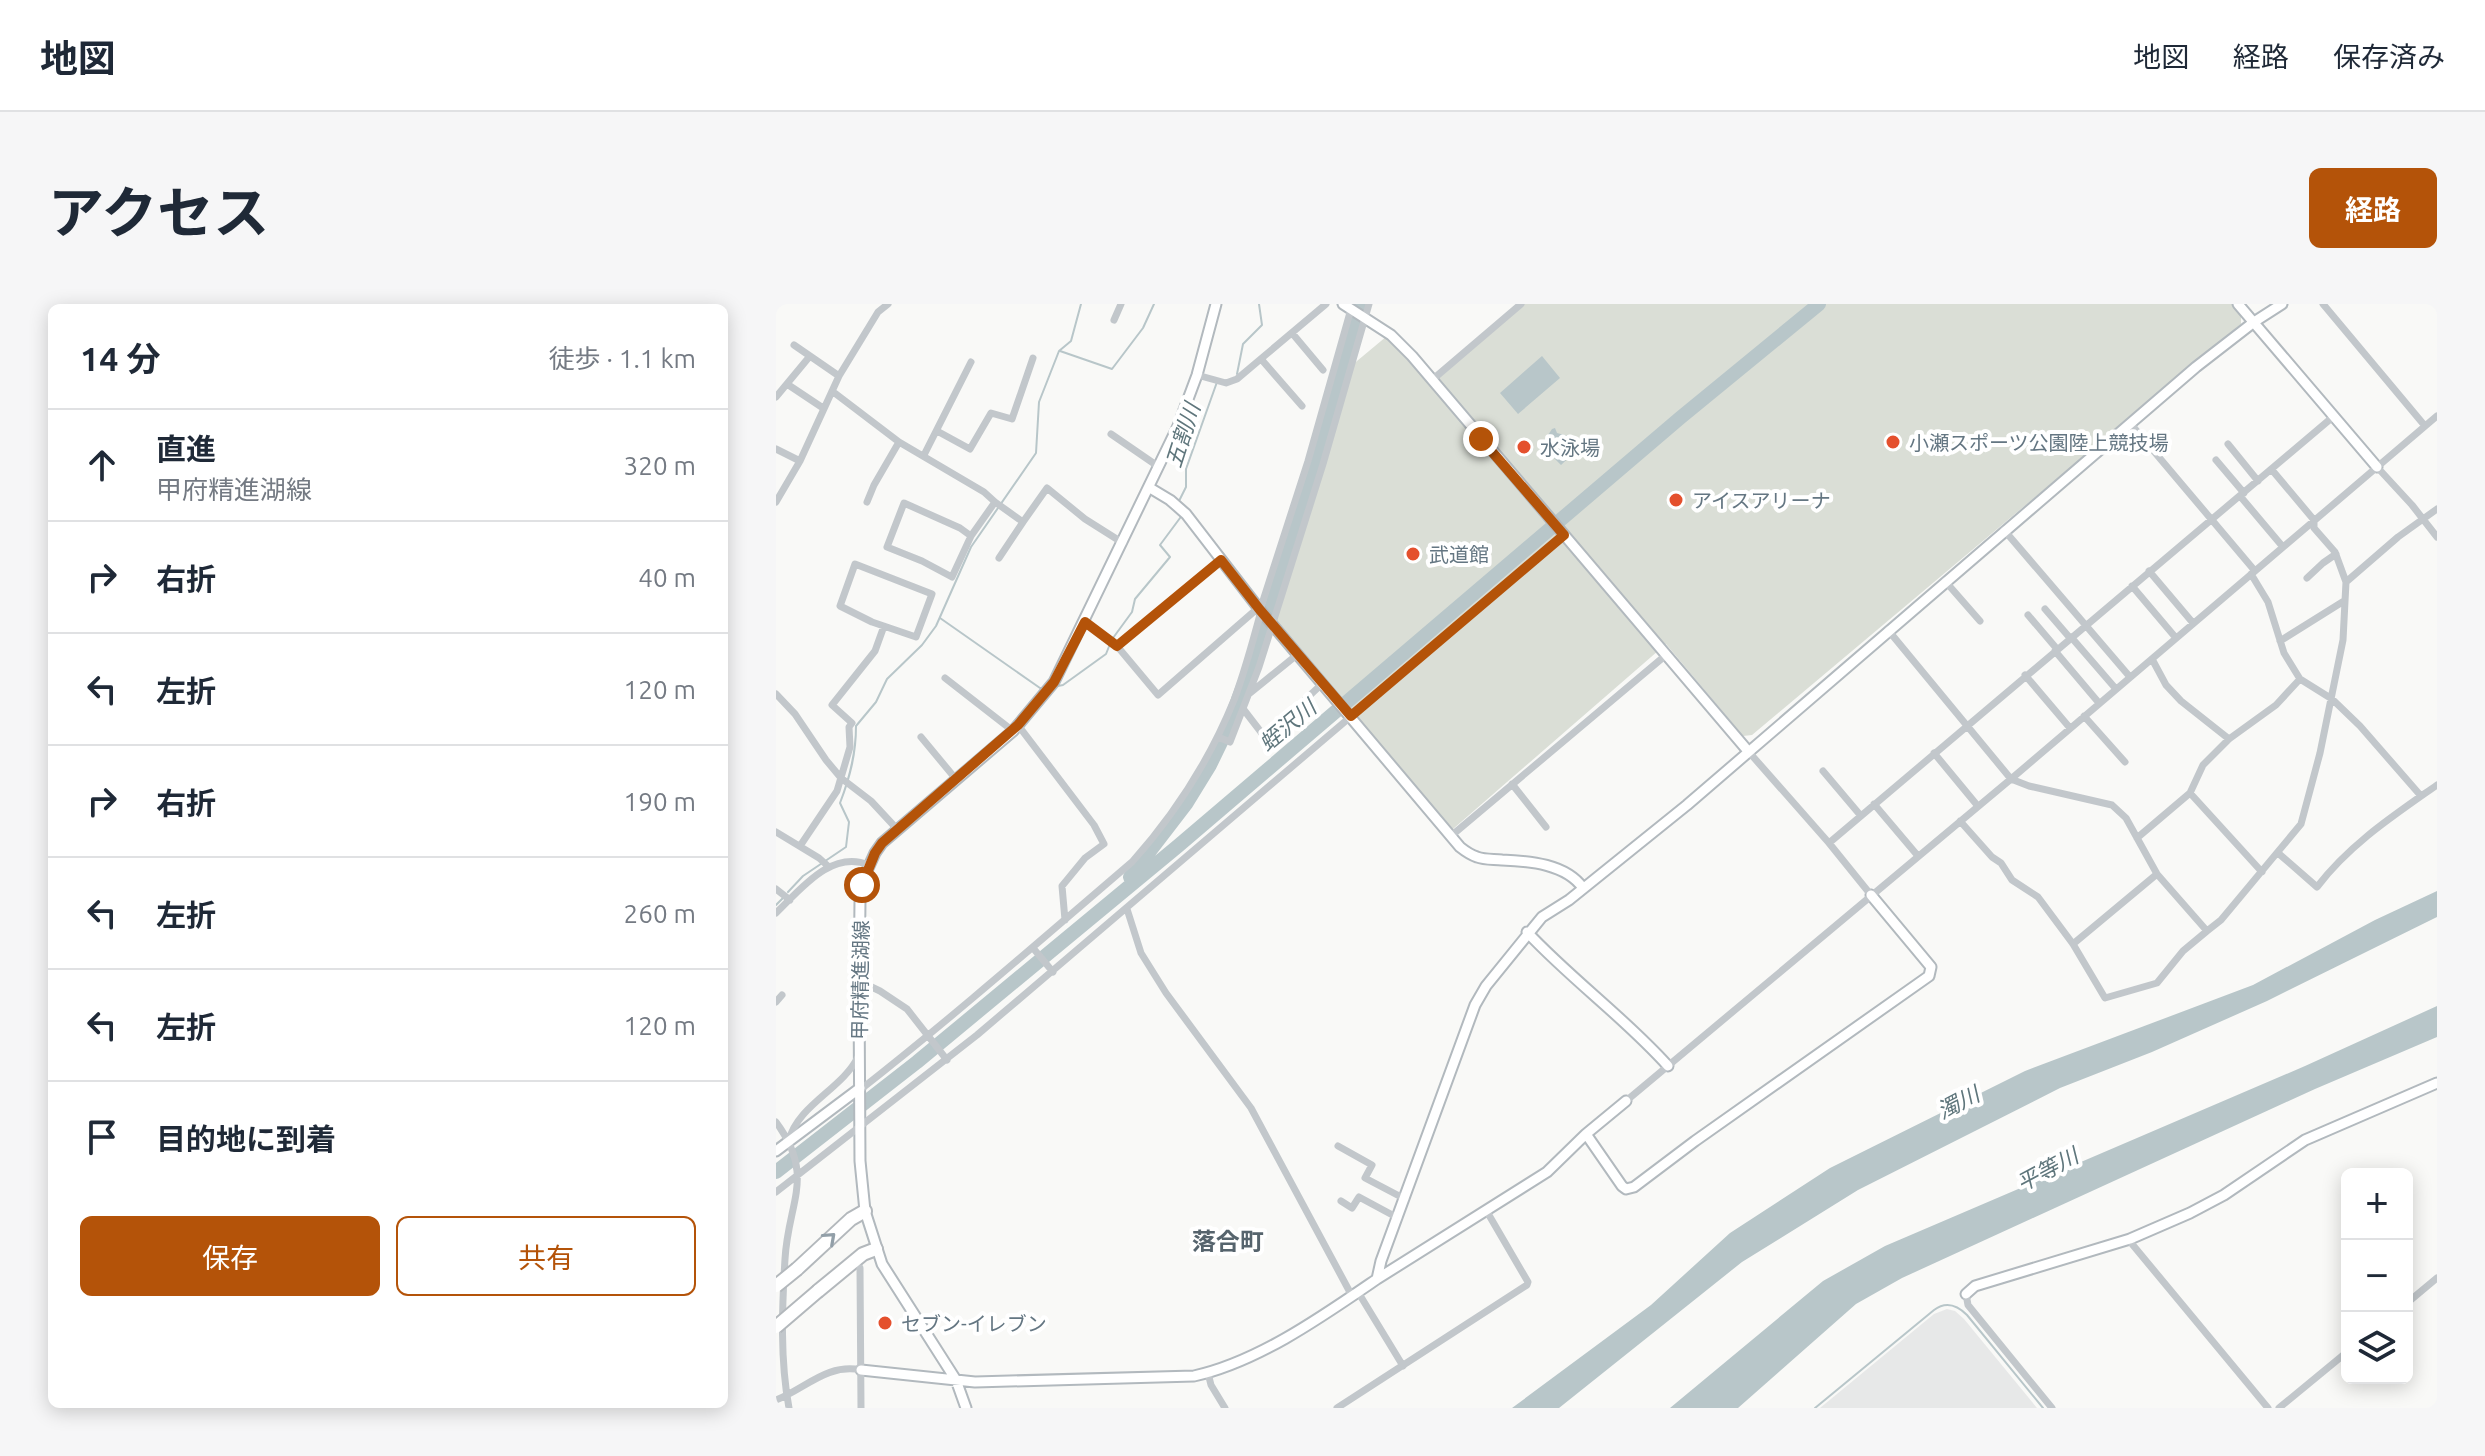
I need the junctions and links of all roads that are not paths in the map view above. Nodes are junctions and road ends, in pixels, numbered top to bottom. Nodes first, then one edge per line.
1 (888, 304) edge
2 (1121, 304) edge
3 (1204, 304) edge
4 (1326, 304) edge
5 (1369, 304) edge
6 (1521, 304) edge
7 (2238, 304) edge
8 (2282, 304) edge
9 (2323, 304) edge
10 (1215, 307) edge
11 (1355, 310) edge
12 (1114, 320) dead end
13 (2254, 322) junction
14 (1292, 333) junction
15 (794, 345) dead end
16 (810, 356) junction
17 (1033, 358) dead end
18 (1261, 359) junction
19 (971, 362) dead end
20 (1323, 370) dead end
21 (1197, 375) junction
22 (839, 376) junction
23 (1432, 380) junction
24 (787, 384) junction
25 (832, 391) junction
26 (776, 397) edge
27 (1302, 406) dead end
28 (823, 408) junction
29 (2334, 416) junction
30 (2437, 416) edge
31 (2130, 423) junction
32 (2425, 426) junction
33 (937, 431) junction
34 (1111, 434) dead end
35 (899, 442) junction
36 (2228, 444) dead end
37 (776, 449) edge
38 (924, 455) junction
39 (2216, 460) dead end
40 (800, 461) junction
41 (1308, 461) junction
42 (1323, 464) junction
43 (1159, 467) junction
44 (2377, 467) junction
45 (2272, 470) junction
46 (2258, 481) junction
47 (1150, 488) junction
48 (2242, 494) junction
49 (776, 502) edge
50 (867, 502) dead end
51 (995, 502) junction
52 (2437, 509) edge
53 (2211, 519) junction
54 (2423, 519) junction
55 (2314, 520) junction
56 (1023, 522) junction
57 (2004, 530) junction
58 (1563, 533) junction
59 (971, 536) junction
60 (2437, 537) edge
61 (1123, 543) junction
62 (2283, 547) junction
63 (2336, 554) junction
64 (999, 558) dead end
65 (1221, 560) junction
66 (2149, 571) junction
67 (2253, 572) junction
68 (2307, 578) dead end
69 (1945, 581) junction
70 (2346, 582) junction
71 (2132, 586) junction
72 (2344, 601) junction
73 (2045, 609) dead end
74 (1260, 610) junction
75 (2028, 615) dead end
76 (1980, 621) dead end
77 (1085, 622) junction
78 (1271, 623) junction
79 (2193, 623) junction
80 (2085, 625) junction
81 (884, 626) junction
82 (1888, 630) junction
83 (2070, 637) junction
84 (2176, 638) junction
85 (2280, 641) junction
86 (1116, 646) junction
87 (2056, 650) junction
88 (1298, 654) junction
89 (1666, 655) junction
90 (2152, 659) junction
91 (2025, 675) junction
92 (2130, 677) junction
93 (945, 678) dead end
94 (2300, 679) junction
95 (1323, 683) junction
96 (2116, 689) junction
97 (776, 694) edge
98 (1250, 694) junction
99 (2332, 699) junction
100 (2099, 703) junction
101 (1244, 710) junction
102 (1293, 711) dead end
103 (1349, 714) junction
104 (2084, 716) junction
105 (1966, 727) junction
106 (1015, 728) junction
107 (2070, 728) junction
108 (1264, 736) dead end
109 (921, 737) dead end
110 (1218, 737) junction
111 (2229, 739) junction
112 (1748, 751) junction
113 (1934, 753) junction
114 (2125, 762) dead end
115 (1823, 771) dead end
116 (841, 778) junction
117 (955, 778) junction
118 (2011, 779) junction
119 (1512, 784) junction
120 (2437, 785) edge
121 (2190, 793) junction
122 (2421, 796) junction
123 (1874, 804) junction
124 (1977, 805) junction
125 (1861, 816) junction
126 (1960, 821) junction
127 (1546, 827) dead end
128 (897, 829) junction
129 (776, 832) edge
130 (1451, 836) junction
131 (2137, 838) junction
132 (1829, 843) junction
133 (800, 846) junction
134 (2278, 853) junction
135 (1918, 856) junction
136 (869, 865) junction
137 (829, 867) junction
138 (2262, 872) junction
139 (2157, 874) junction
140 (1583, 888) junction
141 (776, 889) edge
142 (1871, 895) junction
143 (790, 900) junction
144 (1127, 909) junction
145 (776, 913) edge
146 (1065, 920) junction
147 (2207, 931) junction
148 (1527, 932) junction
149 (2073, 944) junction
150 (1034, 950) junction
151 (1051, 969) junction
152 (859, 981) junction
153 (928, 1038) junction
154 (859, 1053) junction
155 (946, 1058) junction
156 (1668, 1066) junction
157 (2437, 1083) edge
158 (860, 1090) junction
159 (1626, 1101) joint
160 (776, 1122) edge
161 (860, 1126) junction
162 (1586, 1134) junction
163 (790, 1143) junction
164 (1338, 1146) dead end
165 (776, 1151) edge
166 (798, 1173) junction
167 (776, 1192) edge
168 (1405, 1199) junction
169 (1341, 1201) dead end
170 (1486, 1210) junction
171 (865, 1211) junction
172 (1398, 1218) junction
173 (2130, 1239) junction
174 (876, 1249) junction
175 (860, 1268) dead end
176 (2437, 1278) edge
177 (1377, 1279) junction
178 (776, 1286) edge
179 (1355, 1294) junction
180 (1966, 1294) joint
181 (2413, 1298) edge
182 (778, 1331) edge
183 (2341, 1357) edge
184 (1403, 1366) junction
185 (861, 1370) junction
186 (1208, 1373) junction
187 (956, 1380) junction
188 (786, 1396) junction
189 (776, 1400) edge
190 (789, 1408) edge
191 (861, 1408) edge
192 (966, 1408) edge
193 (1225, 1408) edge
194 (1337, 1408) edge
195 (2052, 1408) edge
196 (2268, 1408) edge
197 (2279, 1408) edge

1 - 22 street
2 - 12 street
3 - 10 street
4 - 14 street
5 - 11 street
6 - 23 street
7 - 13 street
8 - 13 street
9 - 32 street
10 - 21 street, 甲府精進湖線
11 - 23 street
11 - 41 street
11 - 42 street
13 - 29 street
13 - 31 street
14 - 18 street
14 - 20 street
15 - 16 street
16 - 22 street
16 - 24 street
17 - 33 street
18 - 21 street
18 - 27 street
19 - 33 street
21 - 43 street, 甲府精進湖線
22 - 25 street
23 - 58 street
24 - 26 street
24 - 28 street
25 - 28 street
25 - 35 street
28 - 40 street
29 - 44 street
29 - 45 street
30 - 32 street
31 - 53 street
31 - 57 street
32 - 44 street
33 - 38 street
34 - 43 street
35 - 38 street
35 - 50 street
36 - 46 street
37 - 40 street
38 - 51 street
39 - 48 street
40 - 49 street
41 - 42 street
41 - 74 street
42 - 78 street
43 - 47 street, 甲府精進湖線
44 - 54 street
44 - 55 street
45 - 46 street
45 - 55 street
46 - 48 street
47 - 61 street, 甲府精進湖線
47 - 65 street
48 - 53 street
48 - 62 street
51 - 56 street
51 - 59 street
52 - 54 street
53 - 66 street
53 - 67 street
54 - 60 street
54 - 70 street
55 - 62 street
55 - 63 street
56 - 61 street
56 - 64 street
57 - 69 street
57 - 80 street
58 - 89 street
58 - 103 street
59 - 59 street
61 - 77 street, 甲府精進湖線
62 - 67 street
63 - 68 street
63 - 70 street
65 - 74 street
65 - 86 street
66 - 71 street
66 - 79 street
67 - 79 street
67 - 85 street
69 - 76 street
69 - 82 street
70 - 72 street
71 - 80 street
71 - 84 street
72 - 85 street
72 - 99 street
73 - 83 street
74 - 78 street
74 - 86 street
74 - 110 street
75 - 87 street
77 - 86 street
77 - 106 street, 甲府精進湖線
78 - 88 street
78 - 98 street
79 - 84 street
80 - 83 street
80 - 92 street
81 - 81 street
81 - 116 street
82 - 105 street
82 - 112 street
83 - 87 street
83 - 96 street
84 - 90 street
85 - 94 street
87 - 91 street
87 - 100 street
88 - 95 street
88 - 98 street
89 - 112 street
89 - 119 street
90 - 92 street
90 - 111 street
91 - 105 street
91 - 107 street
92 - 96 street
93 - 106 street
94 - 99 street
94 - 111 street
95 - 102 street
95 - 103 street
96 - 100 street
97 - 116 street
98 - 101 street
99 - 122 street
99 - 134 street
100 - 104 street
101 - 108 street
101 - 110 street
103 - 130 street
103 - 144 street
104 - 107 street
104 - 114 street
105 - 113 street
105 - 118 street
106 - 117 street, 甲府精進湖線
106 - 146 street
107 - 118 street
109 - 117 street
110 - 146 street
111 - 121 street
112 - 132 street
112 - 140 street
113 - 123 street
113 - 124 street
115 - 125 street
116 - 128 street
116 - 133 street
117 - 128 street, 甲府精進湖線
118 - 124 street
118 - 131 street
119 - 127 street
119 - 130 street
120 - 122 street
121 - 131 street
121 - 138 street
122 - 134 street
123 - 125 street
123 - 135 street
124 - 126 street
125 - 132 street
126 - 135 street
126 - 149 street
128 - 136 street, 甲府精進湖線
129 - 133 street
130 - 140 street
131 - 139 street
132 - 142 street
133 - 137 street
134 - 138 street
135 - 142 street
136 - 137 street
136 - 152 street, 甲府精進湖線
137 - 143 street
138 - 147 street
139 - 147 street
139 - 149 street
140 - 148 street
141 - 143 street
142 - 156 street
142 - 162 street
143 - 145 street
144 - 151 street
144 - 179 street
146 - 150 street
147 - 149 street
148 - 156 street
148 - 168 street
150 - 151 street
150 - 153 street
151 - 155 street
152 - 153 street
152 - 154 street, 甲府精進湖線
153 - 155 street
153 - 158 street
154 - 158 street, 甲府精進湖線
154 - 163 street
155 - 161 street
156 - 159 street
157 - 173 street
158 - 161 street, 甲府精進湖線
158 - 163 street
159 - 162 street
160 - 163 street
161 - 166 street
161 - 171 street, 甲府精進湖線
162 - 170 street
163 - 165 street
163 - 166 street
164 - 168 street
166 - 167 street
166 - 182 street
168 - 172 street
169 - 172 street
170 - 177 street
170 - 184 street
171 - 174 street, 甲府精進湖線
178 -> 171 highway, bridge
172 - 177 street
173 - 180 street
173 - 196 street
174 - 182 highway, bridge
174 - 187 street, 甲府精進湖線
175 - 185 street
176 - 181 street
177 - 179 street
179 - 184 street
179 - 186 street
180 - 195 street
182 - 188 street
183 - 197 street
184 - 194 street
185 - 187 street
185 - 188 street
185 - 191 street
186 - 187 street
186 - 193 street
187 - 192 street, 甲府精進湖線
188 - 189 street
188 - 190 street

